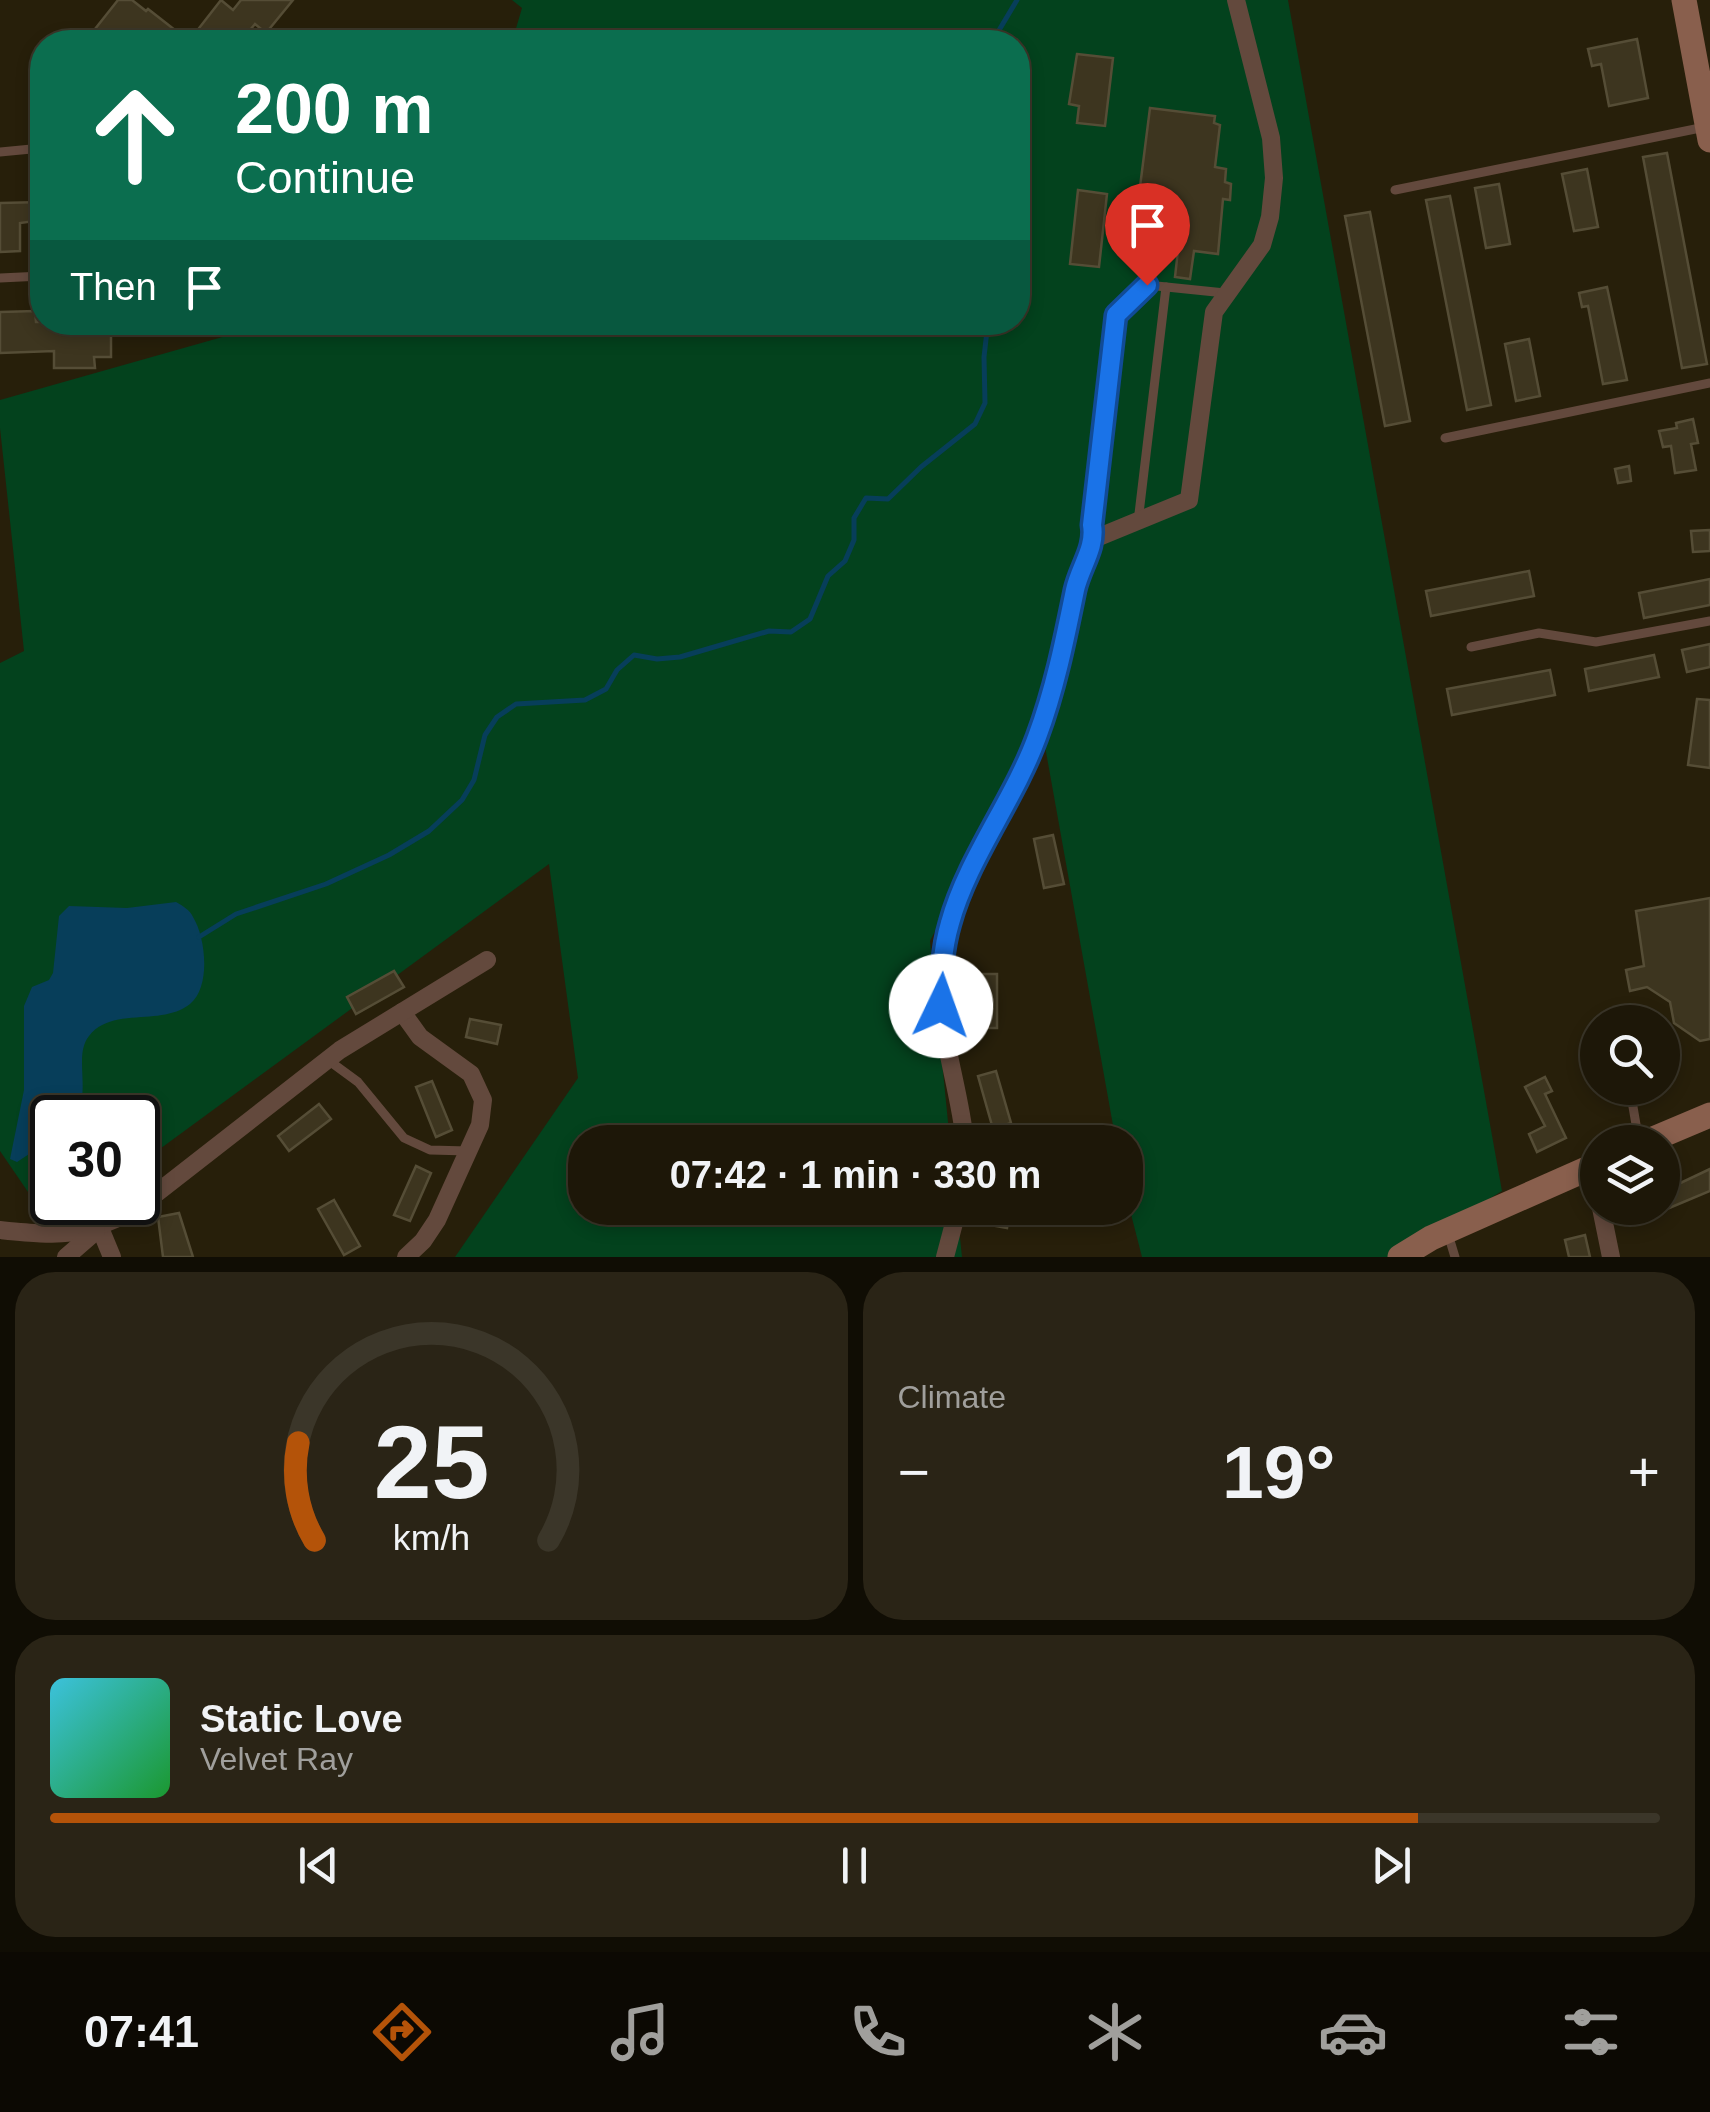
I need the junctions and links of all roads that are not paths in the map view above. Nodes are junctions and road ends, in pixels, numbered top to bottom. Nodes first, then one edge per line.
1 (1236, 0) edge
2 (1684, 0) edge
3 (1709, 134) edge
4 (30, 149) edge
5 (0, 152) edge
6 (1396, 190) dead end
7 (30, 277) edge
8 (0, 278) edge
9 (1166, 287) junction
10 (1228, 293) junction
11 (1710, 383) edge
12 (1445, 438) dead end
13 (1138, 522) junction
14 (1094, 539) junction
15 (1710, 621) edge
16 (1471, 647) dead end
17 (487, 960) dead end
18 (402, 1012) junction
19 (328, 1060) junction
20 (1710, 1115) edge
21 (962, 1125) edge
22 (1680, 1128) edge
23 (468, 1151) junction
24 (1580, 1179) edge
25 (954, 1225) edge
26 (1604, 1225) edge
27 (100, 1228) junction
28 (0, 1230) edge
29 (1448, 1231) junction
30 (66, 1257) edge
31 (112, 1257) edge
32 (406, 1257) edge
33 (946, 1257) edge
34 (1400, 1257) edge
35 (1455, 1257) edge
36 (1611, 1257) edge

1 - 10 street
2 - 3 main road
3 - 6 lane
4 - 5 lane
7 - 8 lane
9 - 10 lane
9 - 13 lane
9 - 14 lane
10 - 13 street
11 - 12 lane
13 - 14 street
14 - 21 street
15 - 16 lane
17 - 18 street
18 - 19 street
18 - 23 street
19 - 23 lane
19 - 27 street
20 - 22 main road
23 - 32 street
24 - 29 main road
25 - 33 street
26 - 36 street
27 - 28 street
27 - 30 street
27 - 31 street
29 - 34 main road
29 - 35 lane

